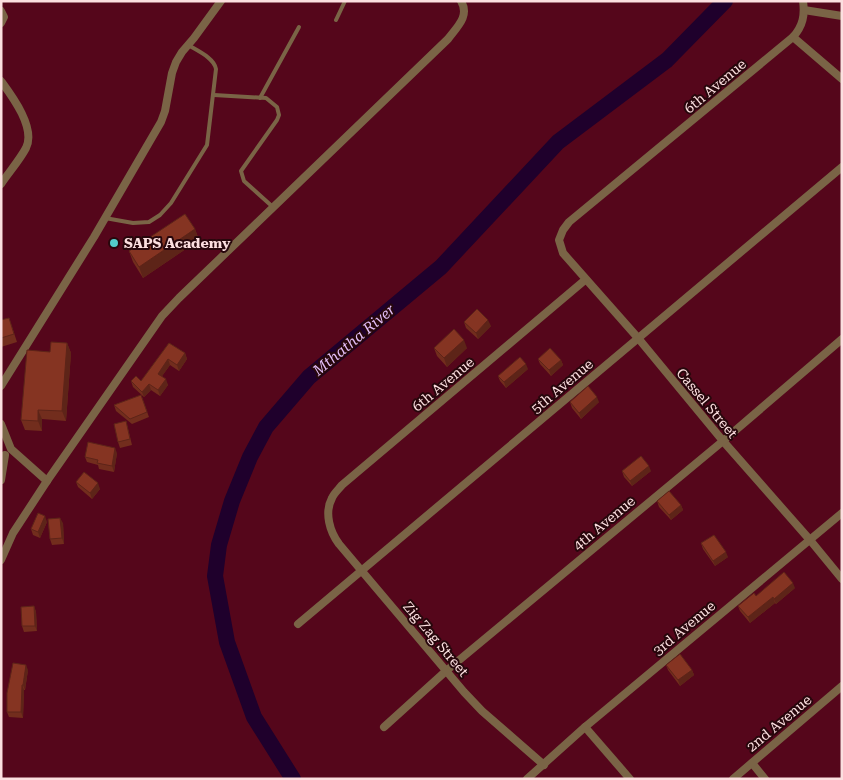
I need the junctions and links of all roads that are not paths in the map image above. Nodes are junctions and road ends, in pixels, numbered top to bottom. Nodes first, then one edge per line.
1 (221, 1) edge
2 (345, 1) edge
3 (461, 1) edge
4 (803, 1) edge
5 (804, 10) junction
6 (1, 11) edge
7 (842, 16) edge
8 (336, 20) dead end
9 (1, 23) edge
10 (299, 27) dead end
11 (793, 37) junction
12 (188, 45) junction
13 (842, 79) edge
14 (1, 81) edge
15 (214, 95) junction
16 (260, 98) junction
17 (842, 166) edge
18 (1, 184) edge
19 (274, 208) junction
20 (105, 218) junction
21 (559, 240) joint
22 (585, 280) junction
23 (638, 338) junction
24 (842, 339) edge
25 (1, 386) edge
26 (1, 424) edge
27 (723, 441) junction
28 (3, 454) edge
29 (16, 454) junction
30 (1, 480) edge
31 (47, 482) junction
32 (842, 513) edge
33 (329, 515) joint
34 (810, 540) junction
35 (1, 543) edge
36 (3, 556) edge
37 (361, 570) junction
38 (842, 579) edge
39 (298, 624) dead end
40 (446, 671) junction
41 (842, 686) edge
42 (384, 727) dead end
43 (585, 727) junction
44 (752, 763) junction
45 (544, 765) junction
46 (527, 779) edge
47 (630, 779) edge
48 (733, 779) edge
49 (764, 779) edge

1 - 12 street
2 - 8 lane
3 - 19 street
4 - 5 street, 6th Avenue
5 - 7 street
5 - 11 street, 6th Avenue
6 - 9 street
10 - 16 lane
11 - 13 street
11 - 21 street, 6th Avenue
12 - 15 lane
12 - 20 street
14 - 18 street
15 - 16 lane
15 - 20 lane
16 - 19 lane
17 - 23 street, 5th Avenue
19 - 31 street
20 - 25 street
21 - 22 street, Cassel Street
22 - 23 street, Cassel Street
22 - 33 street, 6th Avenue
23 - 27 street, Cassel Street
23 - 37 street, 5th Avenue
24 - 27 street, 4th Avenue
26 - 29 street
27 - 34 street, Cassel Street
27 - 40 street, 4th Avenue
28 - 29 street
28 - 30 street
29 - 31 street
31 - 36 street
32 - 34 street, 3rd Avenue
33 - 37 street, Zig Zag Street
34 - 38 street, Cassel Street
34 - 43 street, 3rd Avenue
35 - 36 street
37 - 39 street, 5th Avenue
37 - 40 street, Zig Zag Street
40 - 42 street, 4th Avenue
40 - 45 street, Zig Zag Street
41 - 44 street, 2nd Avenue
43 - 45 street, 3rd Avenue
43 - 47 street
44 - 48 street, 2nd Avenue
44 - 49 street
45 - 46 street, 3rd Avenue

